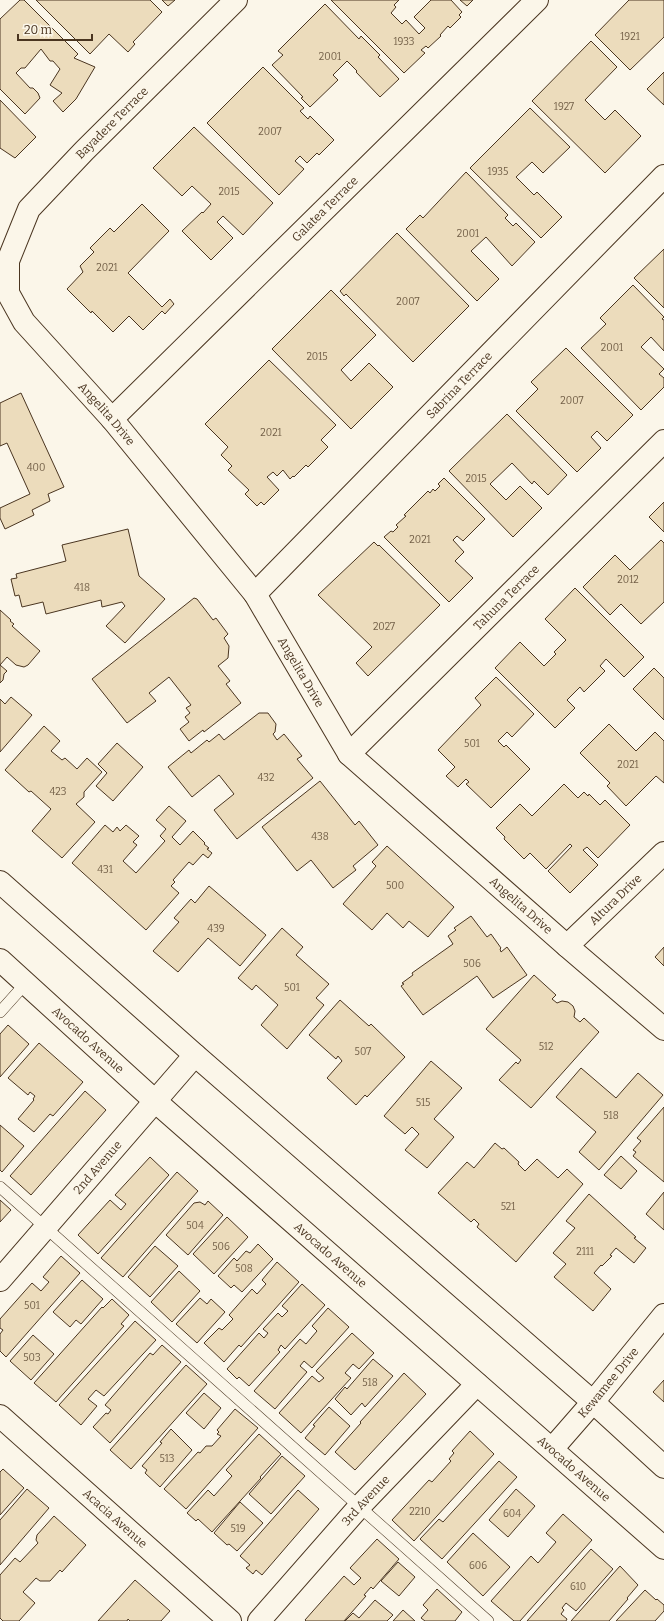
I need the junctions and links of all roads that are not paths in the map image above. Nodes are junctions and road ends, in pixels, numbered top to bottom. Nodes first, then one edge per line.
1 (236, 0) edge
2 (537, 0) edge
3 (664, 176) edge
4 (8, 260) joint
5 (112, 419) junction
6 (664, 441) edge
7 (255, 594) junction
8 (349, 754) junction
9 (664, 853) edge
10 (0, 882) edge
11 (567, 946) junction
12 (0, 960) edge
13 (26, 983) junction
14 (0, 1012) edge
15 (664, 1029) edge
16 (195, 1055) junction
17 (155, 1102) junction
18 (0, 1187) edge
19 (47, 1228) junction
20 (0, 1280) edge
21 (664, 1315) edge
22 (477, 1384) junction
23 (593, 1402) junction
24 (0, 1416) edge
25 (552, 1449) junction
26 (664, 1467) edge
27 (359, 1507) junction
28 (664, 1548) edge
29 (230, 1621) edge
30 (259, 1621) edge
31 (488, 1621) edge

1 - 4 street, Bayadere Terrace
2 - 5 street, Galatea Terrace
3 - 7 street, Sabrina Terrace
4 - 5 street, Angelita Drive
5 - 7 street, Angelita Drive
6 - 8 street, Tahuna Terrace
7 - 8 street, Angelita Drive
8 - 11 street, Angelita Drive
9 - 11 street, Altura Drive
10 - 16 street
11 - 15 street, Angelita Drive
12 - 13 street, Avocado Avenue
13 - 14 lane
13 - 17 street, Avocado Avenue
16 - 17 street, 2nd Avenue
16 - 23 street
17 - 19 street, 2nd Avenue
17 - 22 street, Avocado Avenue
18 - 19 lane
19 - 20 street, 2nd Avenue
19 - 27 lane
21 - 23 street, Kewamee Drive
22 - 25 street, Avocado Avenue
22 - 27 street, 3rd Avenue
23 - 25 street, Kewamee Drive
23 - 26 street
24 - 29 street, Acacia Avenue
25 - 28 street, Avocado Avenue
27 - 30 street, 3rd Avenue
27 - 31 lane

